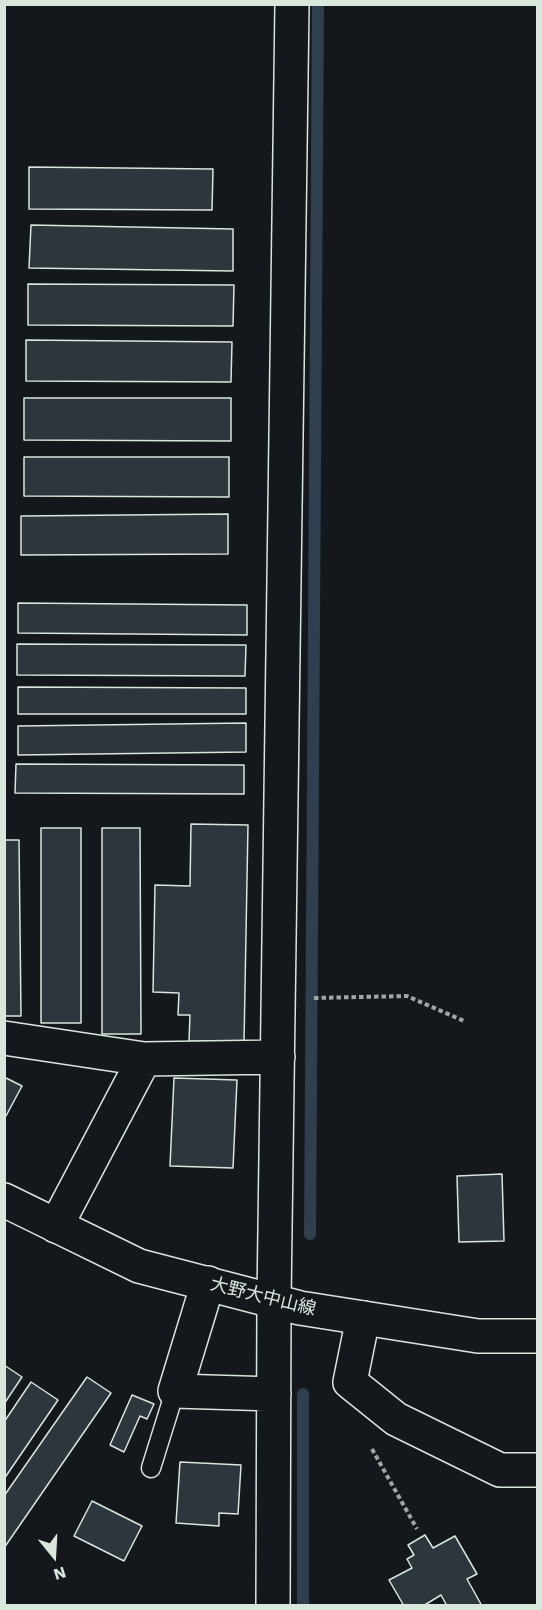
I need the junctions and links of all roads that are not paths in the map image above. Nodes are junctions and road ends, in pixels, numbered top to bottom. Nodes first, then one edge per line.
1 (292, 4) edge
2 (4, 1038) edge
3 (278, 1057) junction
4 (144, 1059) junction
5 (4, 1200) edge
6 (56, 1226) junction
7 (208, 1283) junction
8 (274, 1300) junction
9 (363, 1318) junction
10 (537, 1336) edge
11 (175, 1391) junction
12 (274, 1394) junction
13 (151, 1468) dead end
14 (537, 1470) edge
15 (273, 1605) edge

1 - 3 street
2 - 4 street
3 - 4 street
3 - 8 street
4 - 6 street
5 - 6 street, 大野大中山線
6 - 7 street, 大野大中山線
7 - 8 street, 大野大中山線
7 - 11 street
8 - 9 street, 大野大中山線
8 - 12 street
9 - 10 street, 大野大中山線
9 - 14 street
11 - 12 street
11 - 13 lane
12 - 15 street

